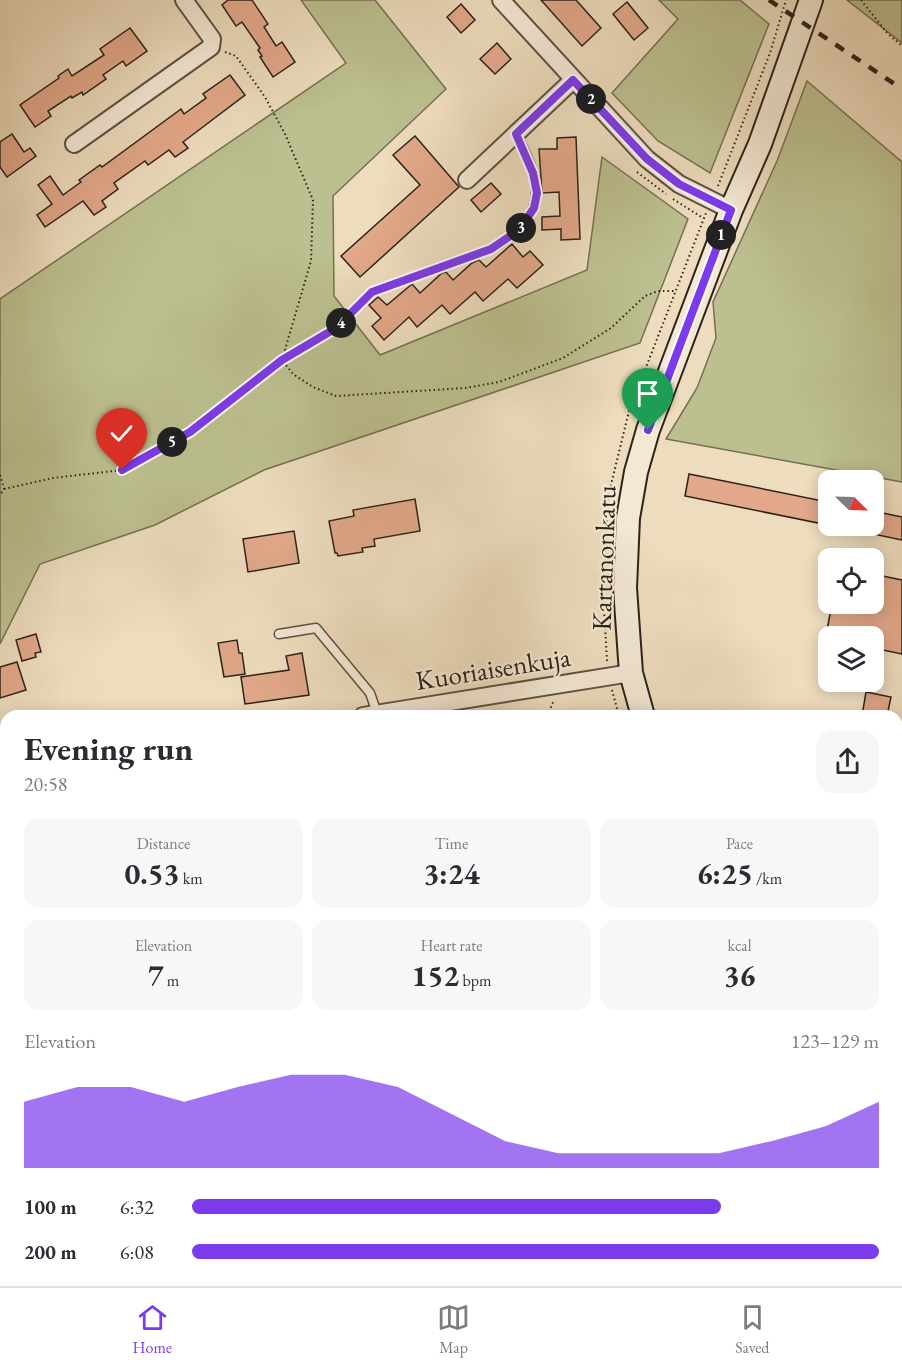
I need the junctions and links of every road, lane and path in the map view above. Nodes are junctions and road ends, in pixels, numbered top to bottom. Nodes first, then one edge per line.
1 (184, 0) edge
2 (501, 0) edge
3 (811, 0) edge
4 (861, 0) edge
5 (902, 46) edge
6 (211, 47) junction
7 (573, 80) junction
8 (516, 134) junction
9 (74, 144) dead end
10 (467, 180) dead end
11 (731, 210) junction
12 (675, 291) dead end
13 (372, 292) joint
14 (282, 360) junction
15 (0, 475) edge
16 (4, 489) junction
17 (0, 495) edge
18 (279, 634) dead end
19 (631, 673) junction
20 (370, 710) edge
21 (395, 710) edge
22 (641, 710) edge

1 - 6 street
2 - 7 street
3 - 11 main road, Kartanonkatu
4 - 5 path
6 - 9 street
6 - 14 path
7 - 8 street
7 - 11 street
8 - 10 street
8 - 13 lane
11 - 19 main road, Kartanonkatu
12 - 14 path
13 - 14 path
14 - 16 path
15 - 16 path
16 - 17 path
18 - 20 lane
19 - 21 street, Kuoriaisenkuja
19 - 22 main road, Kartanonkatu

